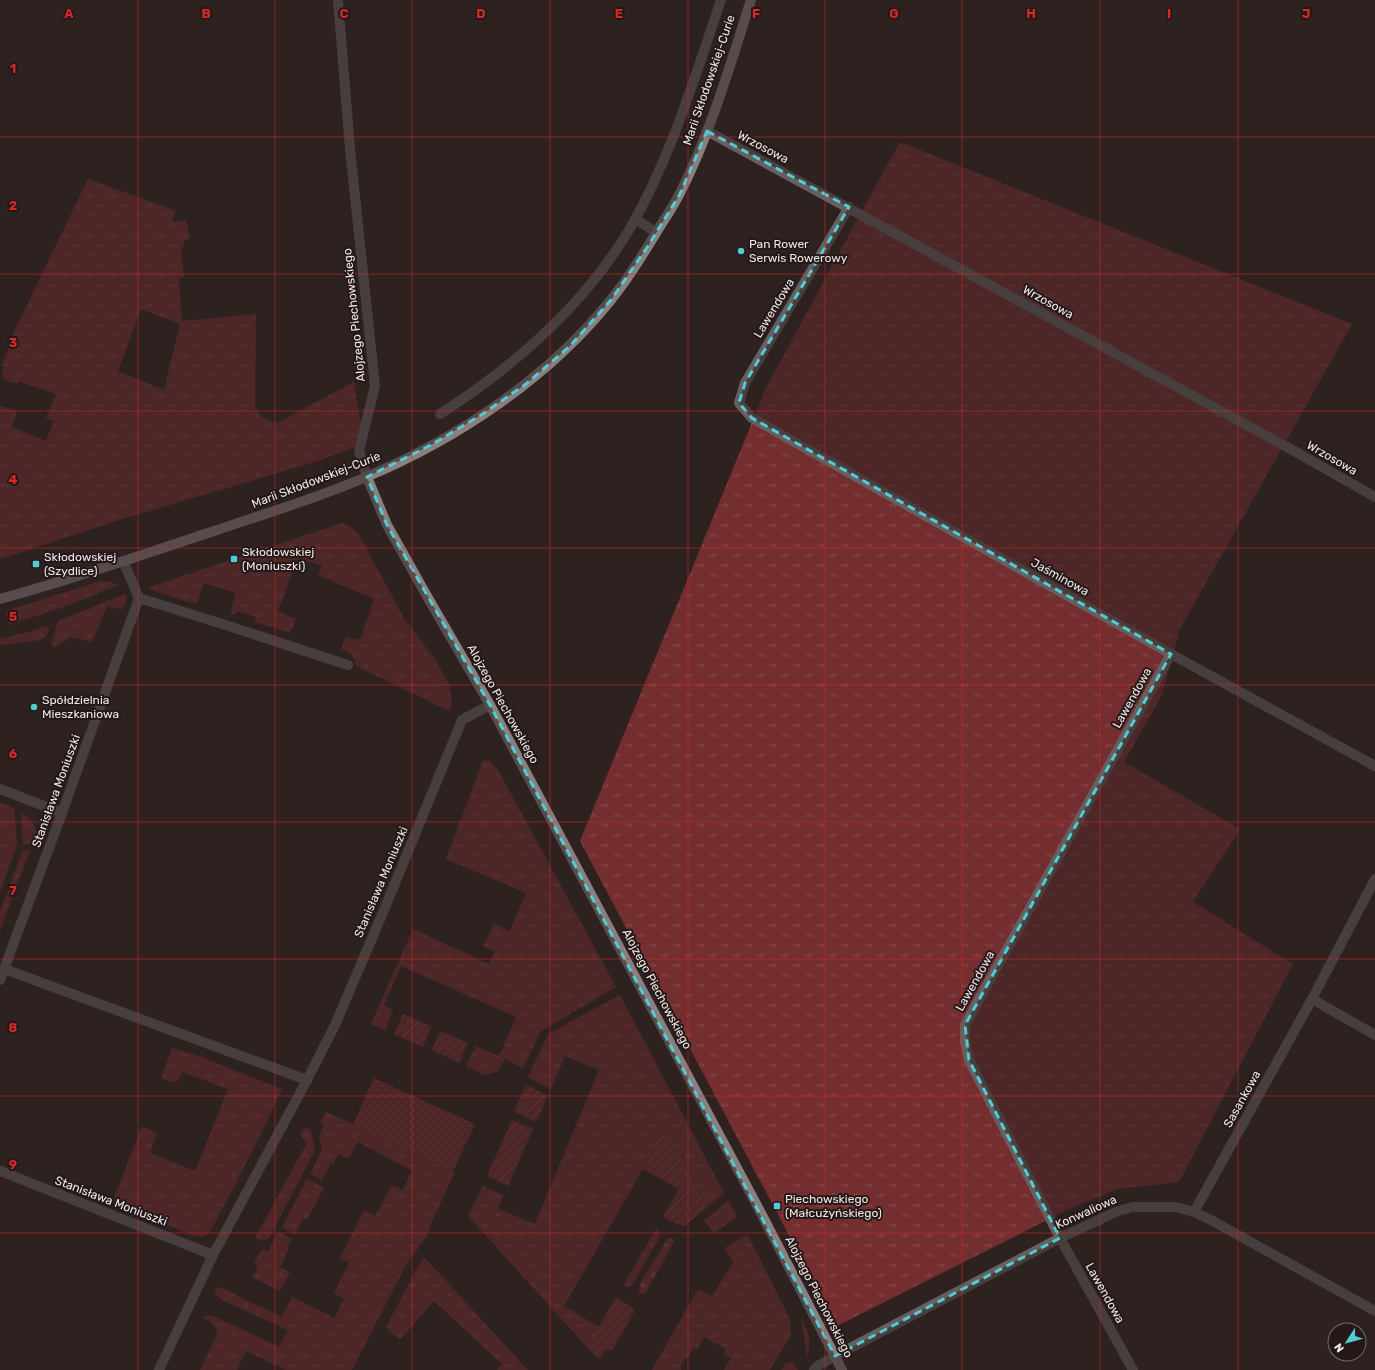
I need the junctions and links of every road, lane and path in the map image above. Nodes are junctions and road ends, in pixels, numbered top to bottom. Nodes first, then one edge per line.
1 (338, 0) edge
2 (721, 0) edge
3 (751, 0) edge
4 (708, 131) junction
5 (849, 207) junction
6 (635, 219) junction
7 (656, 232) junction
8 (739, 403) joint
9 (440, 414) dead end
10 (367, 477) junction
11 (1375, 497) edge
12 (123, 561) junction
13 (139, 598) junction
14 (0, 599) edge
15 (1171, 654) junction
16 (348, 665) dead end
17 (490, 705) junction
18 (1375, 766) edge
19 (0, 789) edge
20 (62, 813) junction
21 (1375, 879) edge
22 (4, 969) junction
23 (0, 980) edge
24 (1312, 999) junction
25 (1375, 1035) edge
26 (307, 1080) junction
27 (0, 1171) edge
28 (1194, 1212) junction
29 (1060, 1238) junction
30 (213, 1254) junction
31 (1375, 1311) edge
32 (835, 1356) junction
33 (159, 1370) edge
34 (814, 1370) edge
35 (842, 1370) edge
36 (1133, 1370) edge

1 - 10 street, Alojzego Piechowskiego
2 - 6 street, Marii Skłodowskiej-Curie
3 - 4 street, Marii Skłodowskiej-Curie
4 - 5 street, Wrzosowa
4 - 7 street, Marii Skłodowskiej-Curie
5 - 8 street, Lawendowa
5 - 11 street, Wrzosowa
6 - 7 street
6 - 9 street, Marii Skłodowskiej-Curie
7 - 10 street, Marii Skłodowskiej-Curie
8 - 15 street, Jaśminowa
10 - 12 street, Marii Skłodowskiej-Curie
10 - 17 street, Alojzego Piechowskiego
12 - 13 street
12 - 14 street, Marii Skłodowskiej-Curie
13 - 16 street
13 - 20 street, Stanisława Moniuszki
15 - 18 street, Jaśminowa
15 - 29 street, Lawendowa
17 - 26 street, Stanisława Moniuszki
17 - 32 street, Alojzego Piechowskiego
19 - 20 street
20 - 22 street, Stanisława Moniuszki
21 - 24 street, Sasankowa
22 - 23 street, Stanisława Moniuszki
22 - 26 street
24 - 25 street
24 - 28 street, Sasankowa
26 - 30 street, Stanisława Moniuszki
27 - 30 street, Stanisława Moniuszki
28 - 29 street, Konwaliowa
28 - 31 street, Konwaliowa
29 - 32 street, Konwaliowa
29 - 36 street, Lawendowa
30 - 33 street, Stanisława Moniuszki
32 - 34 street, Konwaliowa
32 - 35 street, Alojzego Piechowskiego

